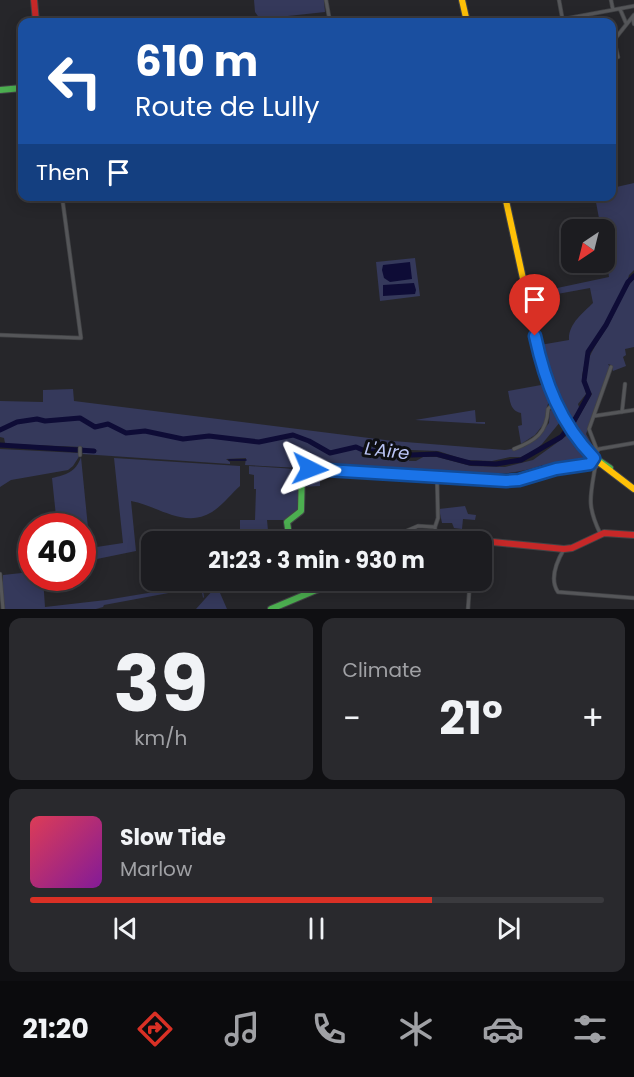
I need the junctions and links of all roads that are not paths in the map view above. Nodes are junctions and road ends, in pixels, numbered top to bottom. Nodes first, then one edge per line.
1 (34, 0) edge
2 (326, 0) edge
3 (462, 0) edge
4 (559, 0) edge
5 (611, 0) edge
6 (634, 6) edge
7 (620, 9) junction
8 (613, 10) junction
9 (633, 16) edge
10 (36, 18) edge
11 (329, 18) edge
12 (466, 18) edge
13 (562, 18) edge
14 (577, 18) edge
15 (626, 23) junction
16 (634, 24) edge
17 (616, 37) edge
18 (616, 48) edge
19 (618, 57) dead end
20 (18, 88) edge
21 (0, 90) edge
22 (63, 201) edge
23 (506, 201) edge
24 (0, 335) edge
25 (611, 367) dead end
26 (625, 384) dead end
27 (555, 402) junction
28 (634, 410) edge
29 (622, 412) junction
30 (594, 416) junction
31 (634, 443) edge
32 (80, 448) dead end
33 (514, 449) dead end
34 (80, 454) dead end
35 (595, 455) junction
36 (601, 465) junction
37 (437, 477) junction
38 (634, 487) edge
39 (435, 527) junction
40 (288, 531) edge
41 (406, 531) edge
42 (435, 531) edge
43 (600, 533) junction
44 (634, 535) edge
45 (492, 542) edge
46 (562, 552) junction
47 (0, 574) edge
48 (314, 591) edge
49 (469, 591) edge
50 (634, 598) edge
51 (3, 609) edge
52 (271, 609) edge
53 (468, 609) edge

1 - 10 street
2 - 11 street
3 - 12 street
4 - 13 street
5 - 8 street
6 - 7 street
7 - 8 street
7 - 15 street
8 - 14 street
9 - 15 street
9 - 16 street
15 - 17 street
18 - 19 street
20 - 21 street
22 - 24 street
23 - 27 street
25 - 30 street
26 - 29 street
27 - 33 street
27 - 35 street
28 - 29 street
29 - 30 street
30 - 35 street
31 - 35 street
32 - 34 street
35 - 36 street
35 - 37 street
35 - 38 street
36 - 38 street
36 - 43 street
37 - 39 street
37 - 40 street
39 - 41 street
39 - 42 street
43 - 44 street
43 - 46 street
45 - 46 street
46 - 50 street
47 - 51 street
48 - 52 street
49 - 53 street

